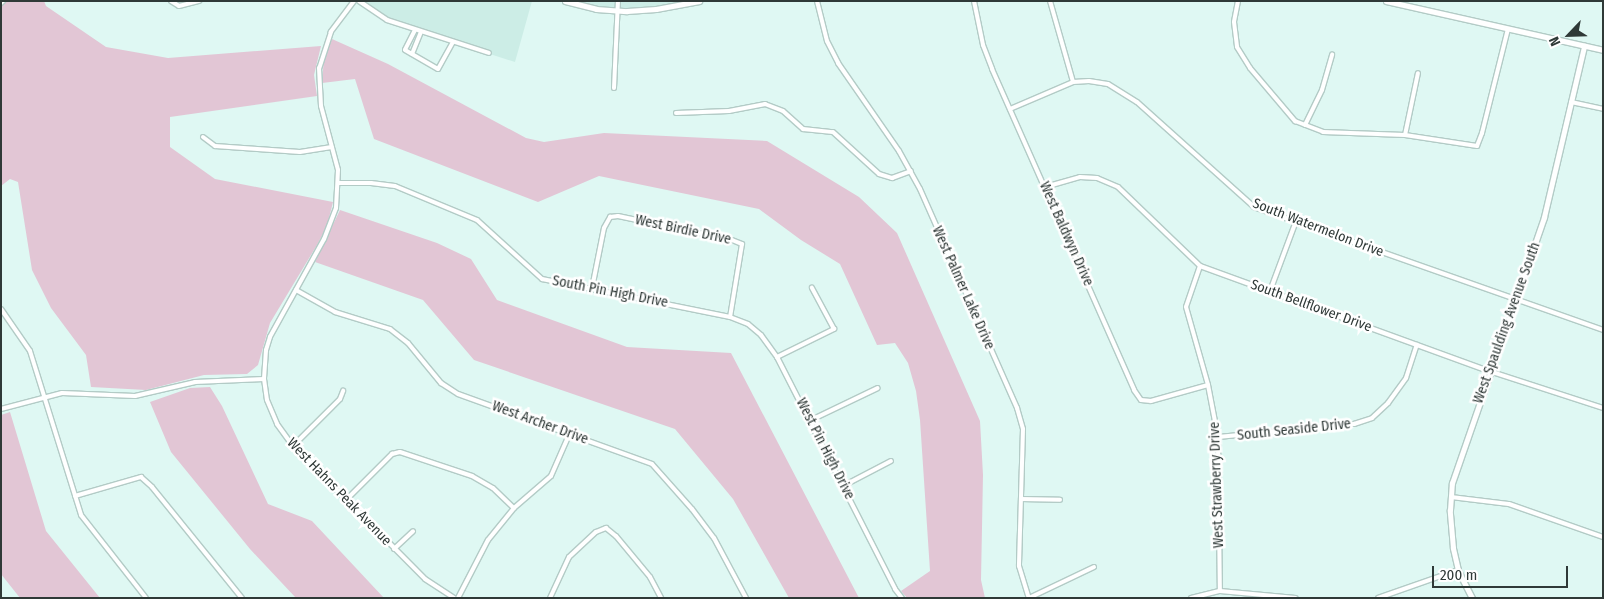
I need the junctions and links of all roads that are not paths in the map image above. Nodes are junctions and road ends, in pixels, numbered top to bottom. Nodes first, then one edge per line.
1 (171, 1) edge
2 (199, 1) edge
3 (354, 1) edge
4 (359, 1) edge
5 (565, 1) edge
6 (618, 1) edge
7 (699, 1) edge
8 (817, 1) edge
9 (974, 1) edge
10 (1050, 1) edge
11 (1238, 1) edge
12 (1386, 1) edge
13 (1410, 4) edge
14 (618, 11) junction
15 (1508, 29) junction
16 (415, 30) junction
17 (421, 32) junction
18 (453, 42) junction
19 (1584, 46) junction
20 (1603, 50) edge
21 (489, 53) dead end
22 (412, 54) junction
23 (1332, 54) dead end
24 (1418, 73) dead end
25 (1073, 82) junction
26 (614, 88) dead end
27 (1571, 102) junction
28 (1010, 109) junction
29 (1603, 110) edge
30 (676, 113) dead end
31 (1305, 125) junction
32 (1405, 135) junction
33 (203, 137) dead end
34 (332, 147) junction
35 (911, 171) junction
36 (339, 183) junction
37 (1045, 187) junction
38 (1296, 221) junction
39 (1200, 266) junction
40 (592, 288) junction
41 (812, 288) dead end
42 (296, 290) junction
43 (1270, 291) junction
44 (1517, 300) junction
45 (1, 309) edge
46 (730, 317) junction
47 (1603, 330) edge
48 (1417, 345) junction
49 (777, 357) junction
50 (1489, 371) junction
51 (264, 379) junction
52 (1208, 386) junction
53 (878, 388) dead end
54 (343, 391) dead end
55 (44, 396) junction
56 (1603, 408) edge
57 (1, 409) edge
58 (810, 421) junction
59 (569, 435) junction
60 (1218, 437) junction
61 (293, 446) junction
62 (891, 461) dead end
63 (844, 486) junction
64 (74, 496) junction
65 (1451, 497) junction
66 (347, 499) junction
67 (1021, 499) junction
68 (1060, 500) dead end
69 (514, 508) junction
70 (413, 531) dead end
71 (1603, 537) edge
72 (394, 549) junction
73 (1094, 567) dead end
74 (1458, 570) junction
75 (1220, 591) junction
76 (1257, 597) edge
77 (146, 598) edge
78 (242, 598) edge
79 (456, 598) edge
80 (550, 598) edge
81 (661, 598) edge
82 (746, 598) edge
83 (902, 598) edge
84 (1029, 598) edge
85 (1191, 598) edge
86 (1296, 598) edge
87 (1378, 598) edge
88 (1472, 598) edge

1 - 2 street
3 - 34 street, West Hahns Peak Avenue
4 - 16 street
5 - 14 street
6 - 14 street
7 - 14 street
8 - 35 street, West Palmer Lake Drive
9 - 28 street, West Baldwyn Drive
10 - 25 street
11 - 31 street
12 - 13 street
13 - 15 street
14 - 26 street
15 - 19 street
15 - 32 street
16 - 17 street
16 - 22 street
17 - 18 street
17 - 22 street
18 - 21 street
18 - 22 street
19 - 20 street
19 - 27 street, West Spaulding Avenue South
23 - 31 street
24 - 32 street
25 - 28 street, South Watermelon Drive
25 - 38 street, South Watermelon Drive
27 - 29 street
27 - 44 street, West Spaulding Avenue South
28 - 37 street, West Baldwyn Drive
30 - 35 street
31 - 32 street
33 - 34 street
34 - 36 street, West Hahns Peak Avenue
35 - 67 street, West Palmer Lake Drive
36 - 40 street, South Pin High Drive
36 - 42 street, West Hahns Peak Avenue
37 - 39 street, South Bellflower Drive
37 - 52 street, West Baldwyn Drive
38 - 43 street
38 - 44 street, South Watermelon Drive
39 - 43 street, South Bellflower Drive
39 - 52 street, West Strawberry Drive
40 - 46 street, South Pin High Drive
40 - 46 street, West Birdie Drive
41 - 49 street
42 - 51 street, West Hahns Peak Avenue
42 - 59 street, West Archer Drive
43 - 48 street, South Bellflower Drive
44 - 47 street, South Watermelon Drive
44 - 50 street, West Spaulding Avenue South
45 - 55 street
46 - 49 street, West Pin High Drive
48 - 50 street, South Bellflower Drive
48 - 60 street, South Seaside Drive
49 - 58 street, West Pin High Drive
50 - 56 street, South Bellflower Drive
50 - 65 street, West Spaulding Avenue South
51 - 55 street
51 - 61 street, West Hahns Peak Avenue
52 - 60 street, West Strawberry Drive
53 - 58 street
54 - 61 street
55 - 57 street
55 - 64 street
58 - 63 street, West Pin High Drive
59 - 69 street
59 - 82 street, West Archer Drive
60 - 75 street, West Strawberry Drive
61 - 66 street, West Hahns Peak Avenue
62 - 63 street
63 - 83 street, West Pin High Drive
64 - 77 street
64 - 78 street
65 - 71 street
65 - 74 street, West Spaulding Avenue South
66 - 69 street
66 - 72 street, West Hahns Peak Avenue
67 - 68 street
67 - 84 street, West Palmer Lake Drive
69 - 79 street
70 - 72 street
72 - 79 street, West Hahns Peak Avenue
73 - 84 street
74 - 87 street
74 - 88 street, West Spaulding Avenue South
75 - 76 street
75 - 85 street
76 - 86 street
80 - 81 street

